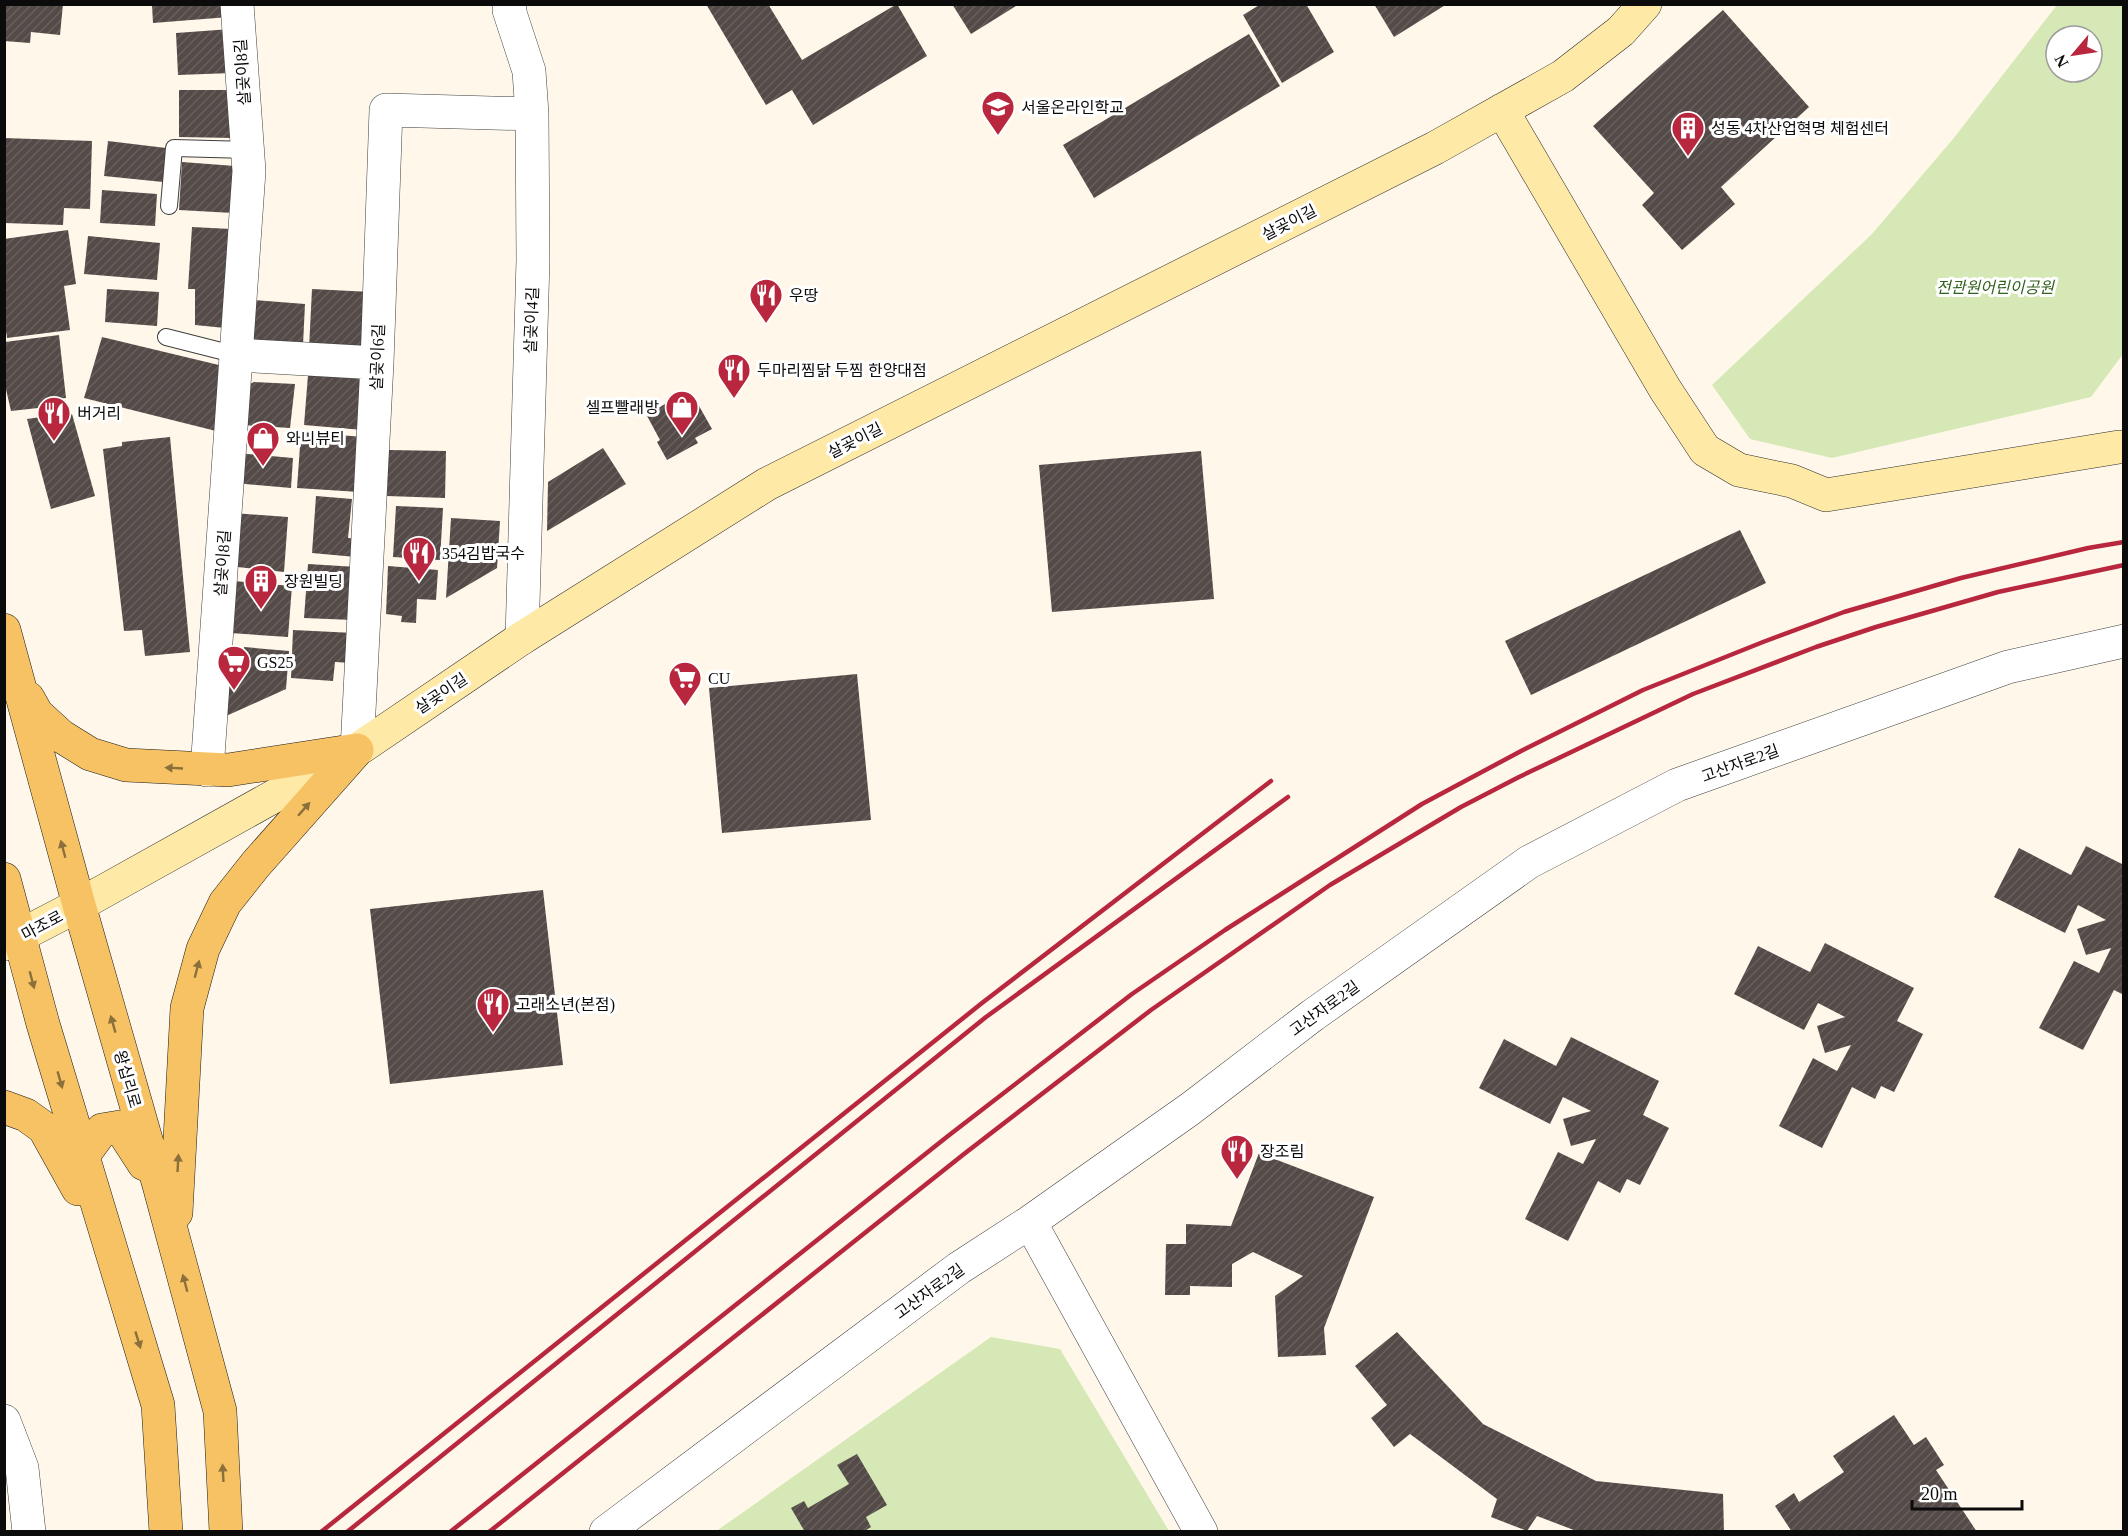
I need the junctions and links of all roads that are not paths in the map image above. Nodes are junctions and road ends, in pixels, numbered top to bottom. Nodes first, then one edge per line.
1 (237, 4) edge
2 (510, 4) edge
3 (1645, 4) edge
4 (1502, 110) junction
5 (532, 114) junction
6 (248, 150) junction
7 (170, 206) dead end
8 (166, 337) dead end
9 (237, 356) junction
10 (378, 363) junction
11 (2122, 445) edge
12 (4, 630) edge
13 (522, 638) junction
14 (2124, 641) edge
15 (18, 679) junction
16 (357, 750) junction
17 (207, 770) junction
18 (4, 879) edge
19 (79, 905) junction
20 (12, 940) edge
21 (4, 1107) edge
22 (82, 1157) junction
23 (159, 1185) junction
24 (1030, 1222) junction
25 (174, 1242) junction
26 (108, 1244) junction
27 (4, 1421) edge
28 (29, 1532) edge
29 (166, 1532) edge
30 (226, 1532) edge
31 (606, 1532) edge
32 (1201, 1532) edge

1 - 6 street, 살곶이8길
2 - 5 street, 살곶이4길
3 - 4 main road, 살곶이길
4 - 11 main road
4 - 13 main road, 살곶이길
5 - 10 street, 살곶이6길
5 - 13 street, 살곶이4길
6 - 7 lane
6 - 9 street, 살곶이8길
8 - 9 lane
9 - 10 street
9 - 17 street, 살곶이8길
10 - 16 street, 살곶이6길
12 - 15 main road, 왕십리로
13 - 16 main road, 살곶이길
14 - 24 street, 고산자로2길
17 -> 15 main road
19 -> 15 main road, 왕십리로
16 - 17 main road
16 - 19 main road, 살곶이길
25 -> 16 main road
18 - 20 main road
19 - 20 main road, 마조로
23 -> 19 main road, 왕십리로
20 -> 22 main road
21 - 26 main road
22 - 23 main road
22 - 26 main road
23 - 25 main road, 왕십리로
24 - 31 street, 고산자로2길
24 - 32 street
30 -> 25 main road, 왕십리로
26 -> 29 main road
27 - 28 street

